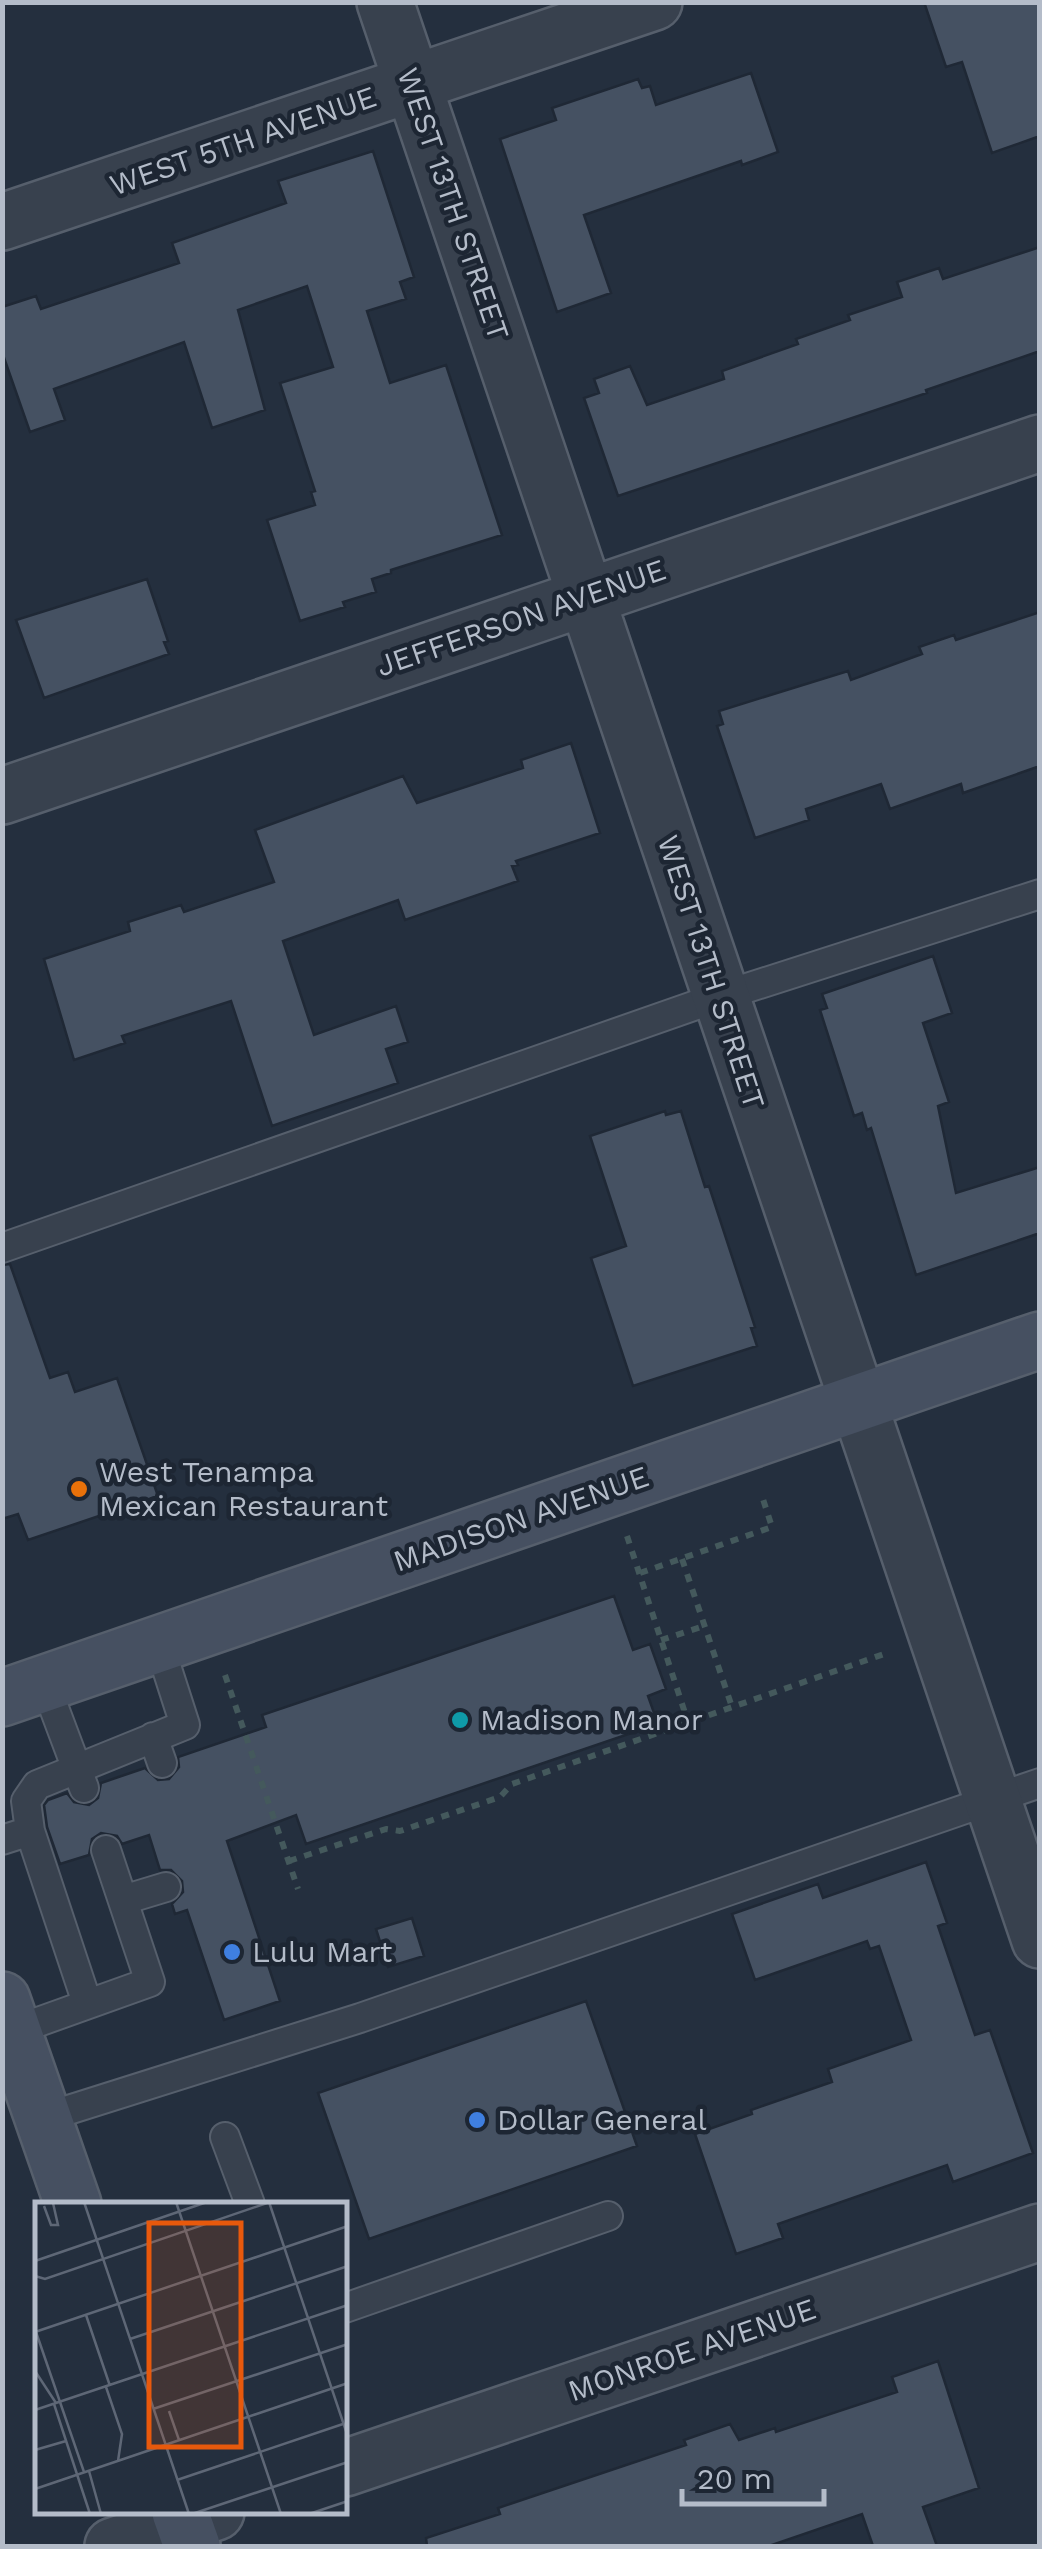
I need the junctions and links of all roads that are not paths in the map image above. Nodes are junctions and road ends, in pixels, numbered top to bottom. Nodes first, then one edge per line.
1 (385, 2) edge
2 (654, 2) edge
3 (412, 84) junction
4 (2, 222) edge
5 (1040, 443) edge
6 (587, 595) junction
7 (2, 796) edge
8 (1040, 894) edge
9 (719, 997) junction
10 (2, 1248) edge
11 (1040, 1340) edge
12 (856, 1402) junction
13 (160, 1644) junction
14 (24, 1691) edge
15 (80, 1777) junction
16 (1016, 1791) edge
17 (30, 1831) junction
18 (2, 1840) edge
19 (106, 1850) dead end
20 (166, 1887) dead end
21 (124, 1900) junction
22 (1040, 1940) edge
23 (87, 2003) junction
24 (8, 2016) edge
25 (43, 2118) junction
26 (225, 2137) dead end
27 (72, 2202) edge
28 (249, 2202) edge
29 (608, 2216) dead end
30 (1040, 2232) edge
31 (348, 2307) edge
32 (348, 2467) edge
33 (193, 2523) edge
34 (112, 2546) edge

1 - 3 street, WEST 13TH STREET
2 - 3 street, WEST 5TH AVENUE
3 - 4 street, WEST 5TH AVENUE
3 - 6 street, WEST 13TH STREET
5 - 6 street, JEFFERSON AVENUE
6 - 7 street, JEFFERSON AVENUE
6 - 9 street, WEST 13TH STREET
8 - 9 lane
9 - 10 lane
9 - 12 street, WEST 13TH STREET
11 - 12 street, MADISON AVENUE
12 - 13 street, MADISON AVENUE
12 - 16 street, WEST 13TH STREET
13 - 14 street, MADISON AVENUE
13 - 15 lane
14 - 15 lane
15 - 17 lane
16 - 22 street, WEST 13TH STREET
16 - 25 lane
17 - 18 lane
17 - 23 lane
19 - 21 lane
20 - 21 lane
21 - 23 lane
23 - 24 lane
24 - 25 street
25 - 27 street
26 - 28 lane
29 - 31 lane
30 - 32 street, MONROE AVENUE
33 - 34 street

